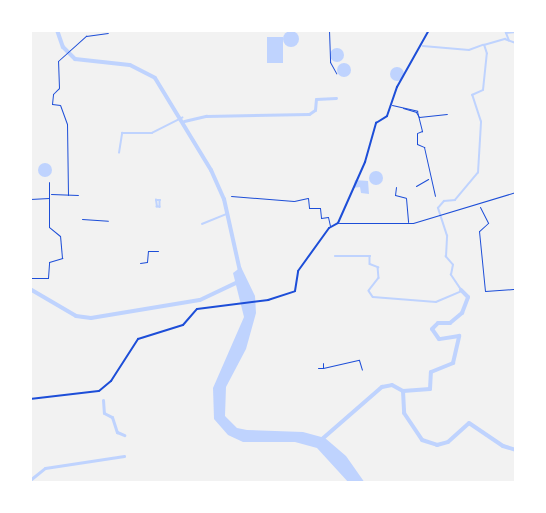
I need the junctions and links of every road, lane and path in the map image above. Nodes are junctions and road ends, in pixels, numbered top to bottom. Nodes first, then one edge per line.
1 (329, 30) edge
2 (429, 30) edge
3 (108, 33) dead end
4 (336, 73) dead end
5 (392, 105) junction
6 (447, 114) dead end
7 (419, 117) junction
8 (428, 177) junction
9 (49, 182) dead end
10 (416, 186) dead end
11 (396, 187) dead end
12 (516, 192) edge
13 (49, 194) junction
14 (68, 195) junction
15 (78, 195) dead end
16 (231, 196) dead end
17 (435, 196) dead end
18 (49, 198) junction
19 (30, 199) edge
20 (479, 205) junction
21 (82, 219) dead end
22 (108, 221) dead end
23 (338, 223) junction
24 (408, 224) junction
25 (330, 226) junction
26 (158, 251) dead end
27 (140, 263) dead end
28 (30, 278) edge
29 (516, 289) edge
30 (323, 363) dead end
31 (318, 368) dead end
32 (323, 368) junction
33 (362, 370) dead end
34 (30, 399) edge

1 - 4 street
2 - 5 main road
3 - 14 street
5 - 7 street
5 - 23 main road
6 - 7 street
7 - 8 street
8 - 10 street
8 - 17 street
9 - 13 street
11 - 24 street
12 - 20 street
13 - 14 street
13 - 18 street
14 - 15 street
16 - 25 street
18 - 19 street
18 - 28 street
20 - 24 street
20 - 29 street
21 - 22 street
23 - 24 street
23 - 25 main road
25 - 34 main road
26 - 27 street
30 - 32 street
31 - 32 street
32 - 33 street

